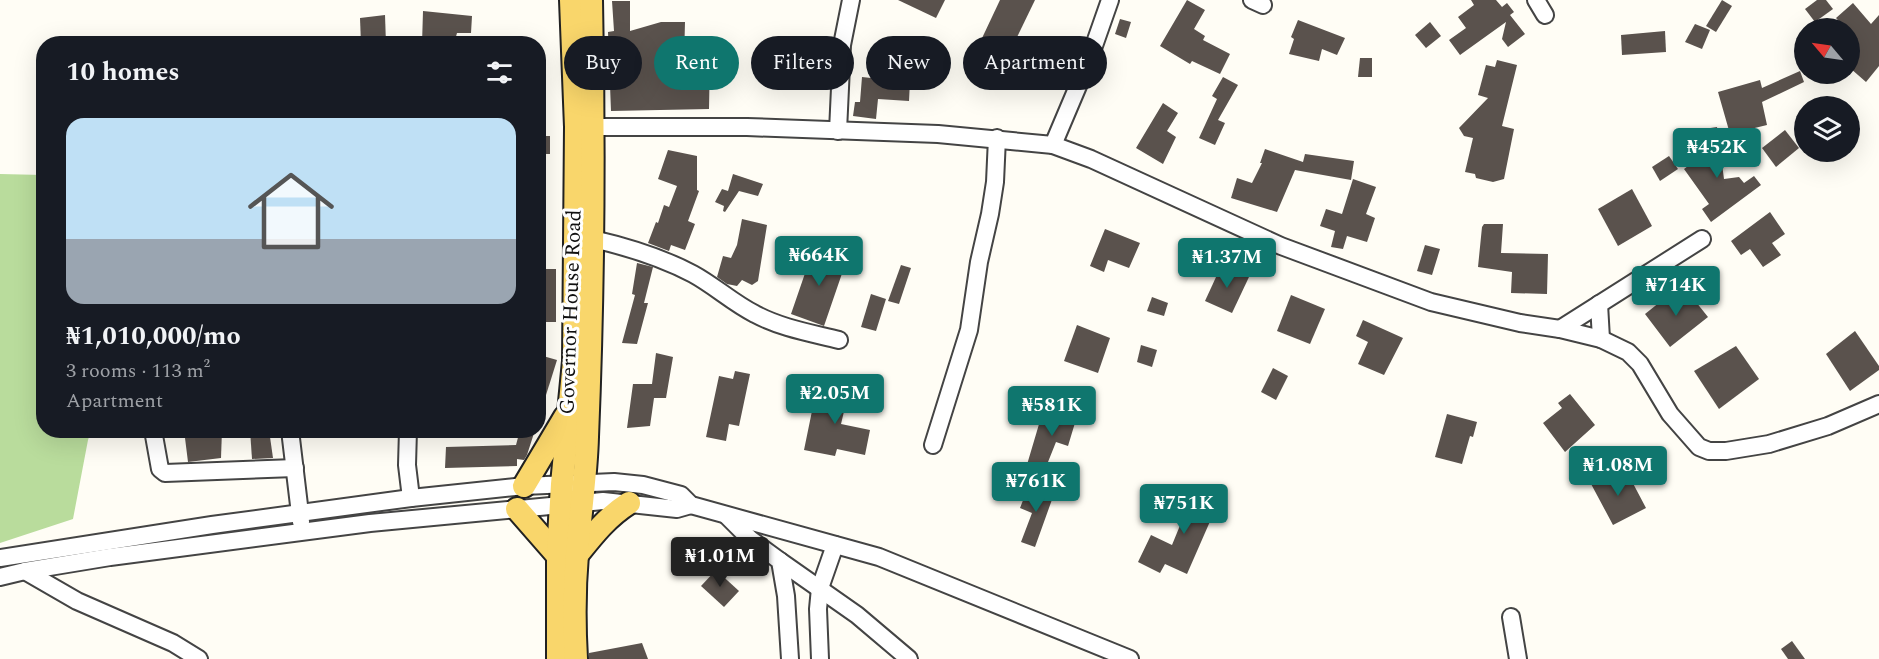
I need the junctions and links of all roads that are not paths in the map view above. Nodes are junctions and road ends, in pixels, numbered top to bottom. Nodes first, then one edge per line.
1 (571, 0) edge
2 (591, 0) edge
3 (851, 0) edge
4 (1110, 0) edge
5 (1536, 0) edge
6 (1545, 15) dead end
7 (585, 127) junction
8 (838, 131) junction
9 (997, 138) junction
10 (1053, 145) junction
11 (1702, 239) dead end
12 (593, 240) junction
13 (1599, 304) junction
14 (1560, 329) junction
15 (1601, 339) junction
16 (839, 340) dead end
17 (1879, 404) edge
18 (568, 411) junction
19 (154, 438) edge
20 (291, 438) edge
21 (408, 438) edge
22 (933, 445) dead end
23 (295, 468) junction
24 (524, 486) junction
25 (572, 493) junction
26 (411, 498) junction
27 (629, 503) junction
28 (691, 505) junction
29 (517, 508) junction
30 (300, 513) junction
31 (724, 513) junction
32 (301, 532) junction
33 (835, 545) junction
34 (567, 556) junction
35 (0, 558) edge
36 (780, 561) junction
37 (25, 571) junction
38 (0, 577) edge
39 (820, 588) junction
40 (1511, 617) dead end
41 (199, 659) edge
42 (558, 659) edge
43 (576, 659) edge
44 (790, 659) edge
45 (820, 659) edge
46 (909, 659) edge
47 (1130, 659) edge
48 (1518, 659) edge

1 - 7 main road, Governor House Road
2 - 7 main road, Governor House Road
3 - 8 street
4 - 10 street
5 - 6 street
7 - 8 street
7 - 12 main road, Governor House Road
7 - 18 main road, Governor House Road
8 - 9 street
9 - 10 street
9 - 22 street
10 - 14 street
11 - 13 street
12 - 16 street
12 - 25 main road, Governor House Road
13 - 14 street
13 - 15 street
14 - 15 street
15 - 17 street
18 - 24 main road
18 - 25 main road, Governor House Road
19 - 23 street
20 - 23 street
21 - 26 street
23 - 30 street
24 - 25 street
24 - 26 street
25 - 27 street
25 - 28 street
25 - 29 street
25 - 34 main road, Governor House Road
26 - 30 street
27 - 28 street
27 - 34 main road
28 - 31 street
29 - 32 street
29 - 34 main road
30 - 32 street
30 - 35 street
31 - 33 street
31 - 36 street
32 - 37 street
33 - 39 street
33 - 47 street
34 - 42 main road, Governor House Road
34 - 43 main road, Governor House Road
36 - 39 street
36 - 44 street
37 - 38 street
37 - 41 street
39 - 45 street
39 - 46 street
40 - 48 street

